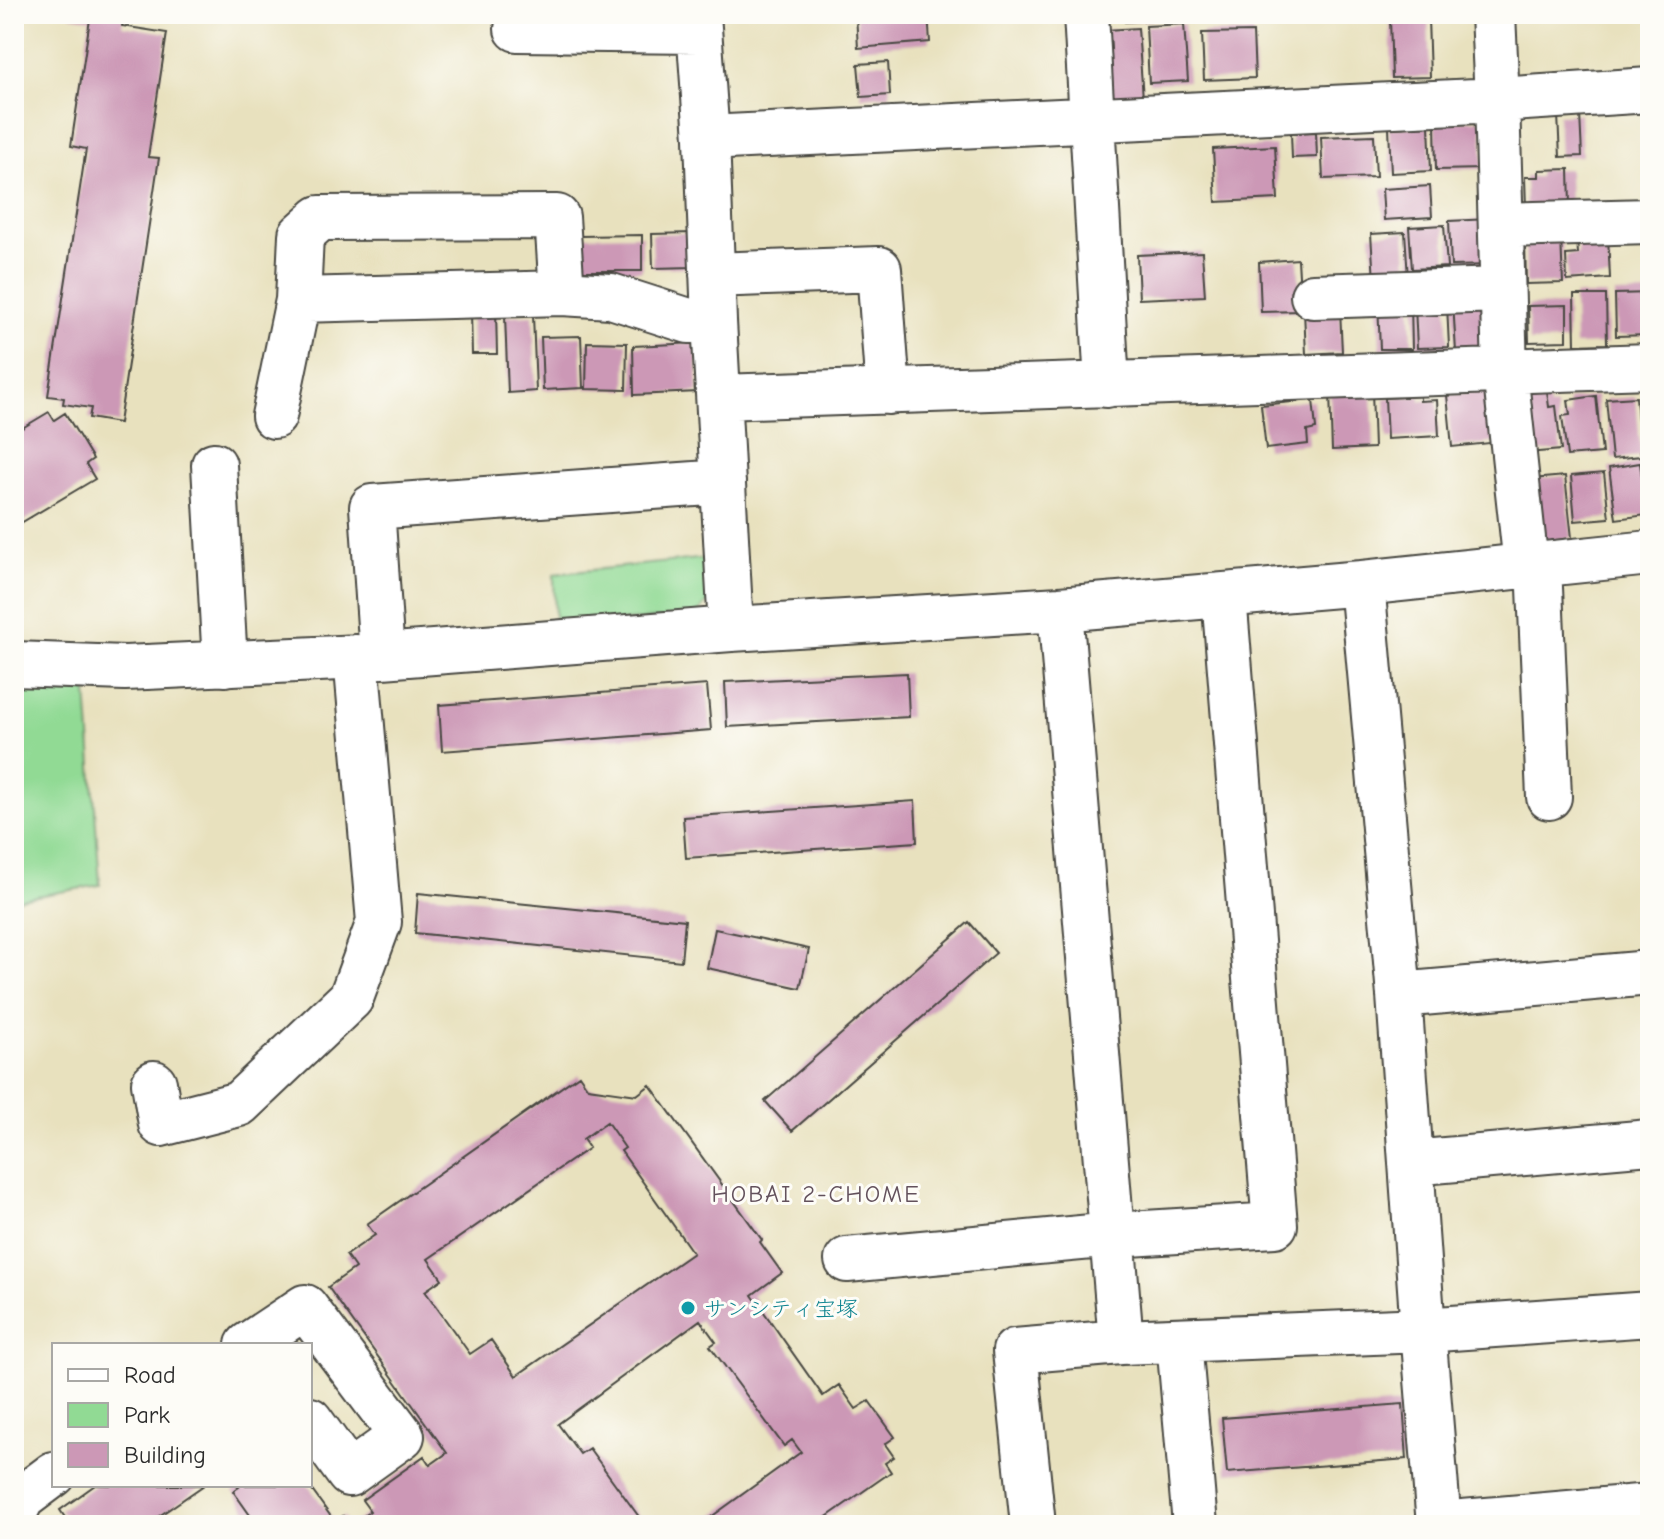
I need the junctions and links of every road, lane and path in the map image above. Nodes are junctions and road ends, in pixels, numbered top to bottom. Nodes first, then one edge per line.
1 (1086, 14) edge
2 (1493, 14) edge
3 (698, 23) edge
4 (517, 29) dead end
5 (1650, 90) edge
6 (1497, 100) junction
7 (1092, 120) junction
8 (707, 138) junction
9 (1650, 221) edge
10 (1501, 225) junction
11 (712, 275) junction
12 (1502, 290) junction
13 (562, 293) junction
14 (1313, 296) dead end
15 (298, 300) junction
16 (714, 321) junction
17 (1650, 366) edge
18 (1505, 371) junction
19 (1107, 385) junction
20 (888, 392) junction
21 (719, 397) junction
22 (274, 416) dead end
23 (214, 465) dead end
24 (723, 482) junction
25 (1650, 553) edge
26 (1532, 565) junction
27 (1362, 583) junction
28 (1224, 596) junction
29 (1060, 609) junction
30 (731, 629) junction
31 (369, 656) junction
32 (14, 664) edge
33 (225, 664) junction
34 (1549, 797) dead end
35 (1650, 973) edge
36 (1399, 995) junction
37 (154, 1083) dead end
38 (1650, 1142) edge
39 (1411, 1163) junction
40 (1113, 1235) junction
41 (847, 1260) dead end
42 (1650, 1314) edge
43 (1423, 1330) junction
44 (1179, 1341) junction
45 (1121, 1342) junction
46 (253, 1343) edge
47 (312, 1423) edge
48 (52, 1476) edge
49 (1650, 1506) edge
50 (14, 1514) edge
51 (1033, 1525) edge
52 (1195, 1525) edge
53 (1439, 1525) edge

1 - 7 street
2 - 6 street
3 - 4 street
3 - 8 street
5 - 6 street
6 - 7 street
6 - 10 street
7 - 8 street
7 - 19 street
8 - 11 street
9 - 10 street
10 - 12 street
11 - 16 street
11 - 20 street
12 - 14 street
12 - 18 street
13 - 15 street
13 - 15 street
13 - 16 street
15 - 22 street
16 - 21 street
17 - 18 street
18 - 19 street
18 - 26 street
19 - 20 street
20 - 21 street
21 - 24 street
23 - 33 street
24 - 30 street
24 - 31 street
25 - 26 street
26 - 27 street
26 - 34 street
27 - 28 street
27 - 36 street
28 - 29 street
28 - 40 street
29 - 30 street
29 - 40 street
30 - 31 street
31 - 33 street
31 - 37 street
32 - 33 street
35 - 36 street
36 - 39 street
38 - 39 street
39 - 43 street
40 - 41 street
40 - 45 street
42 - 43 street
43 - 44 street
43 - 53 street
44 - 45 street
44 - 52 street
45 - 51 street
46 - 47 street
48 - 50 street
49 - 53 street

